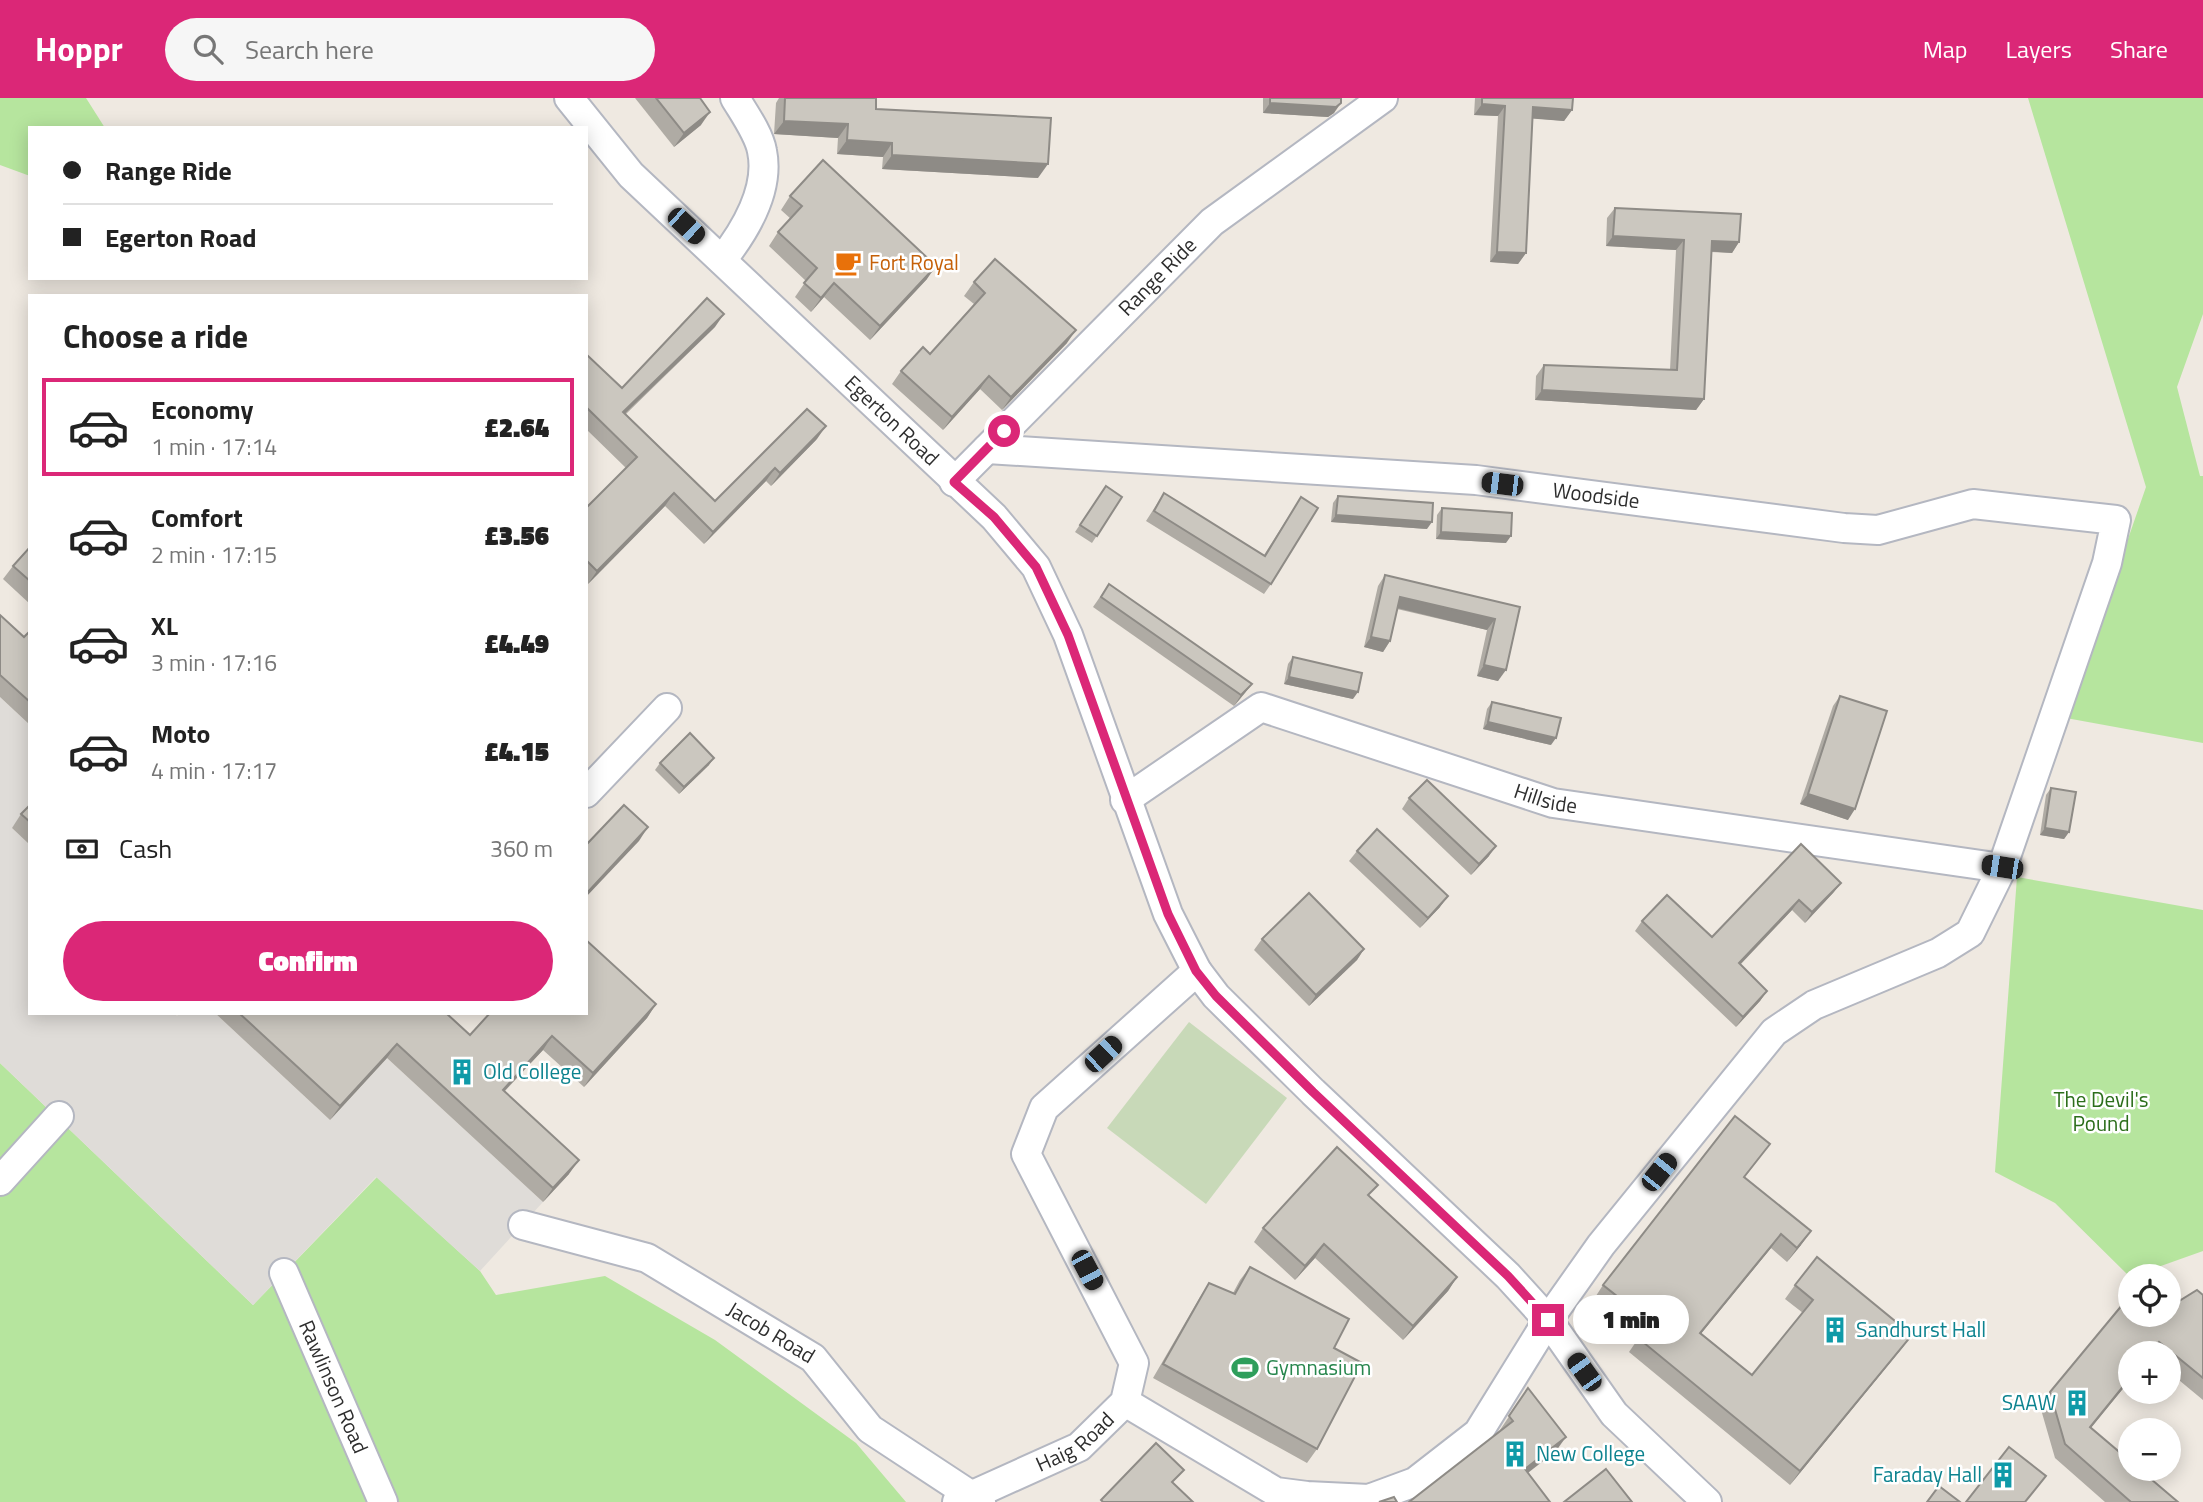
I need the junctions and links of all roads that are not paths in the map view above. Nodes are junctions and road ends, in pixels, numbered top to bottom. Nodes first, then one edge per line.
1 (569, 98) edge
2 (735, 98) edge
3 (1383, 98) edge
4 (722, 260) junction
5 (987, 449) junction
6 (954, 482) junction
7 (667, 708) dead end
8 (588, 791) edge
9 (1125, 800) junction
10 (2002, 867) junction
11 (1196, 971) junction
12 (59, 1116) dead end
13 (0, 1181) edge
14 (523, 1224) dead end
15 (284, 1273) dead end
16 (1548, 1320) junction
17 (1125, 1402) junction
18 (1278, 1497) edge
19 (969, 1500) edge
20 (383, 1502) edge
21 (1707, 1502) edge

1 - 4 street, Egerton Road
2 - 4 street
3 - 5 street, Range Ride
4 - 6 street, Egerton Road
5 - 6 street, Range Ride
5 - 10 street, Woodside
6 - 9 street, Egerton Road
7 - 8 street
9 - 10 street, Hillside
9 - 11 street, Egerton Road
10 - 16 street
11 - 16 street, Egerton Road
11 - 17 street, Haig Road
12 - 13 street
14 - 19 street, Jacob Road
15 - 20 street, Rawlinson Road
16 - 18 street
16 - 21 street, Egerton Road
17 - 18 street
17 - 19 street, Haig Road

